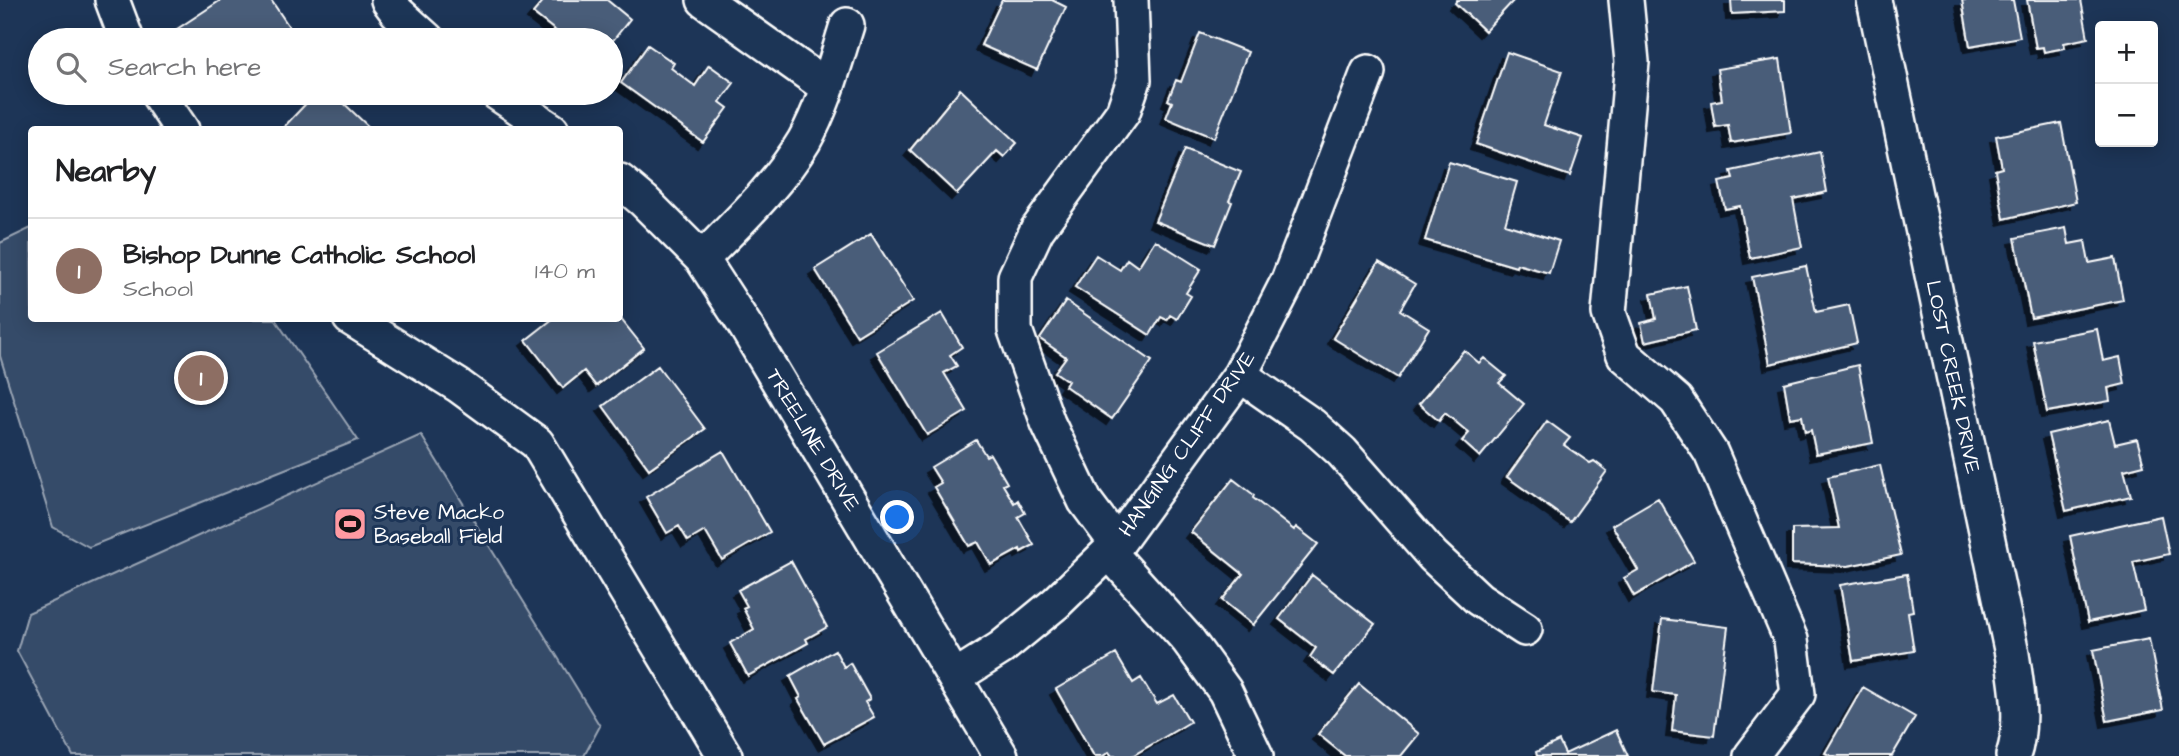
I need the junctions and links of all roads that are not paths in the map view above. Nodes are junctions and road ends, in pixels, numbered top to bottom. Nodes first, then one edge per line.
1 (112, 0) edge
2 (388, 0) edge
3 (704, 0) edge
4 (1131, 0) edge
5 (1626, 0) edge
6 (1874, 0) edge
7 (847, 25) dead end
8 (122, 28) edge
9 (415, 28) edge
10 (1368, 72) dead end
11 (827, 87) junction
12 (165, 105) edge
13 (516, 105) edge
14 (179, 126) edge
15 (546, 126) edge
16 (623, 184) edge
17 (702, 259) junction
18 (355, 322) edge
19 (1240, 375) junction
20 (1113, 548) junction
21 (1525, 629) dead end
22 (955, 677) junction
23 (726, 756) edge
24 (1002, 756) edge
25 (1256, 756) edge
26 (1751, 756) edge
27 (2013, 756) edge

1 - 8 street
2 - 9 street
3 - 11 street
4 - 20 street
5 - 26 street
6 - 27 street, LOST CREEK DRIVE
7 - 11 street
10 - 19 street, HANGING CLIFF DRIVE
11 - 17 street
12 - 14 street
13 - 15 street
16 - 17 street, TREELINE DRIVE
17 - 22 street, TREELINE DRIVE
18 - 23 street
19 - 20 street, HANGING CLIFF DRIVE
19 - 21 street
20 - 22 street, HANGING CLIFF DRIVE
20 - 25 street
22 - 24 street, TREELINE DRIVE

